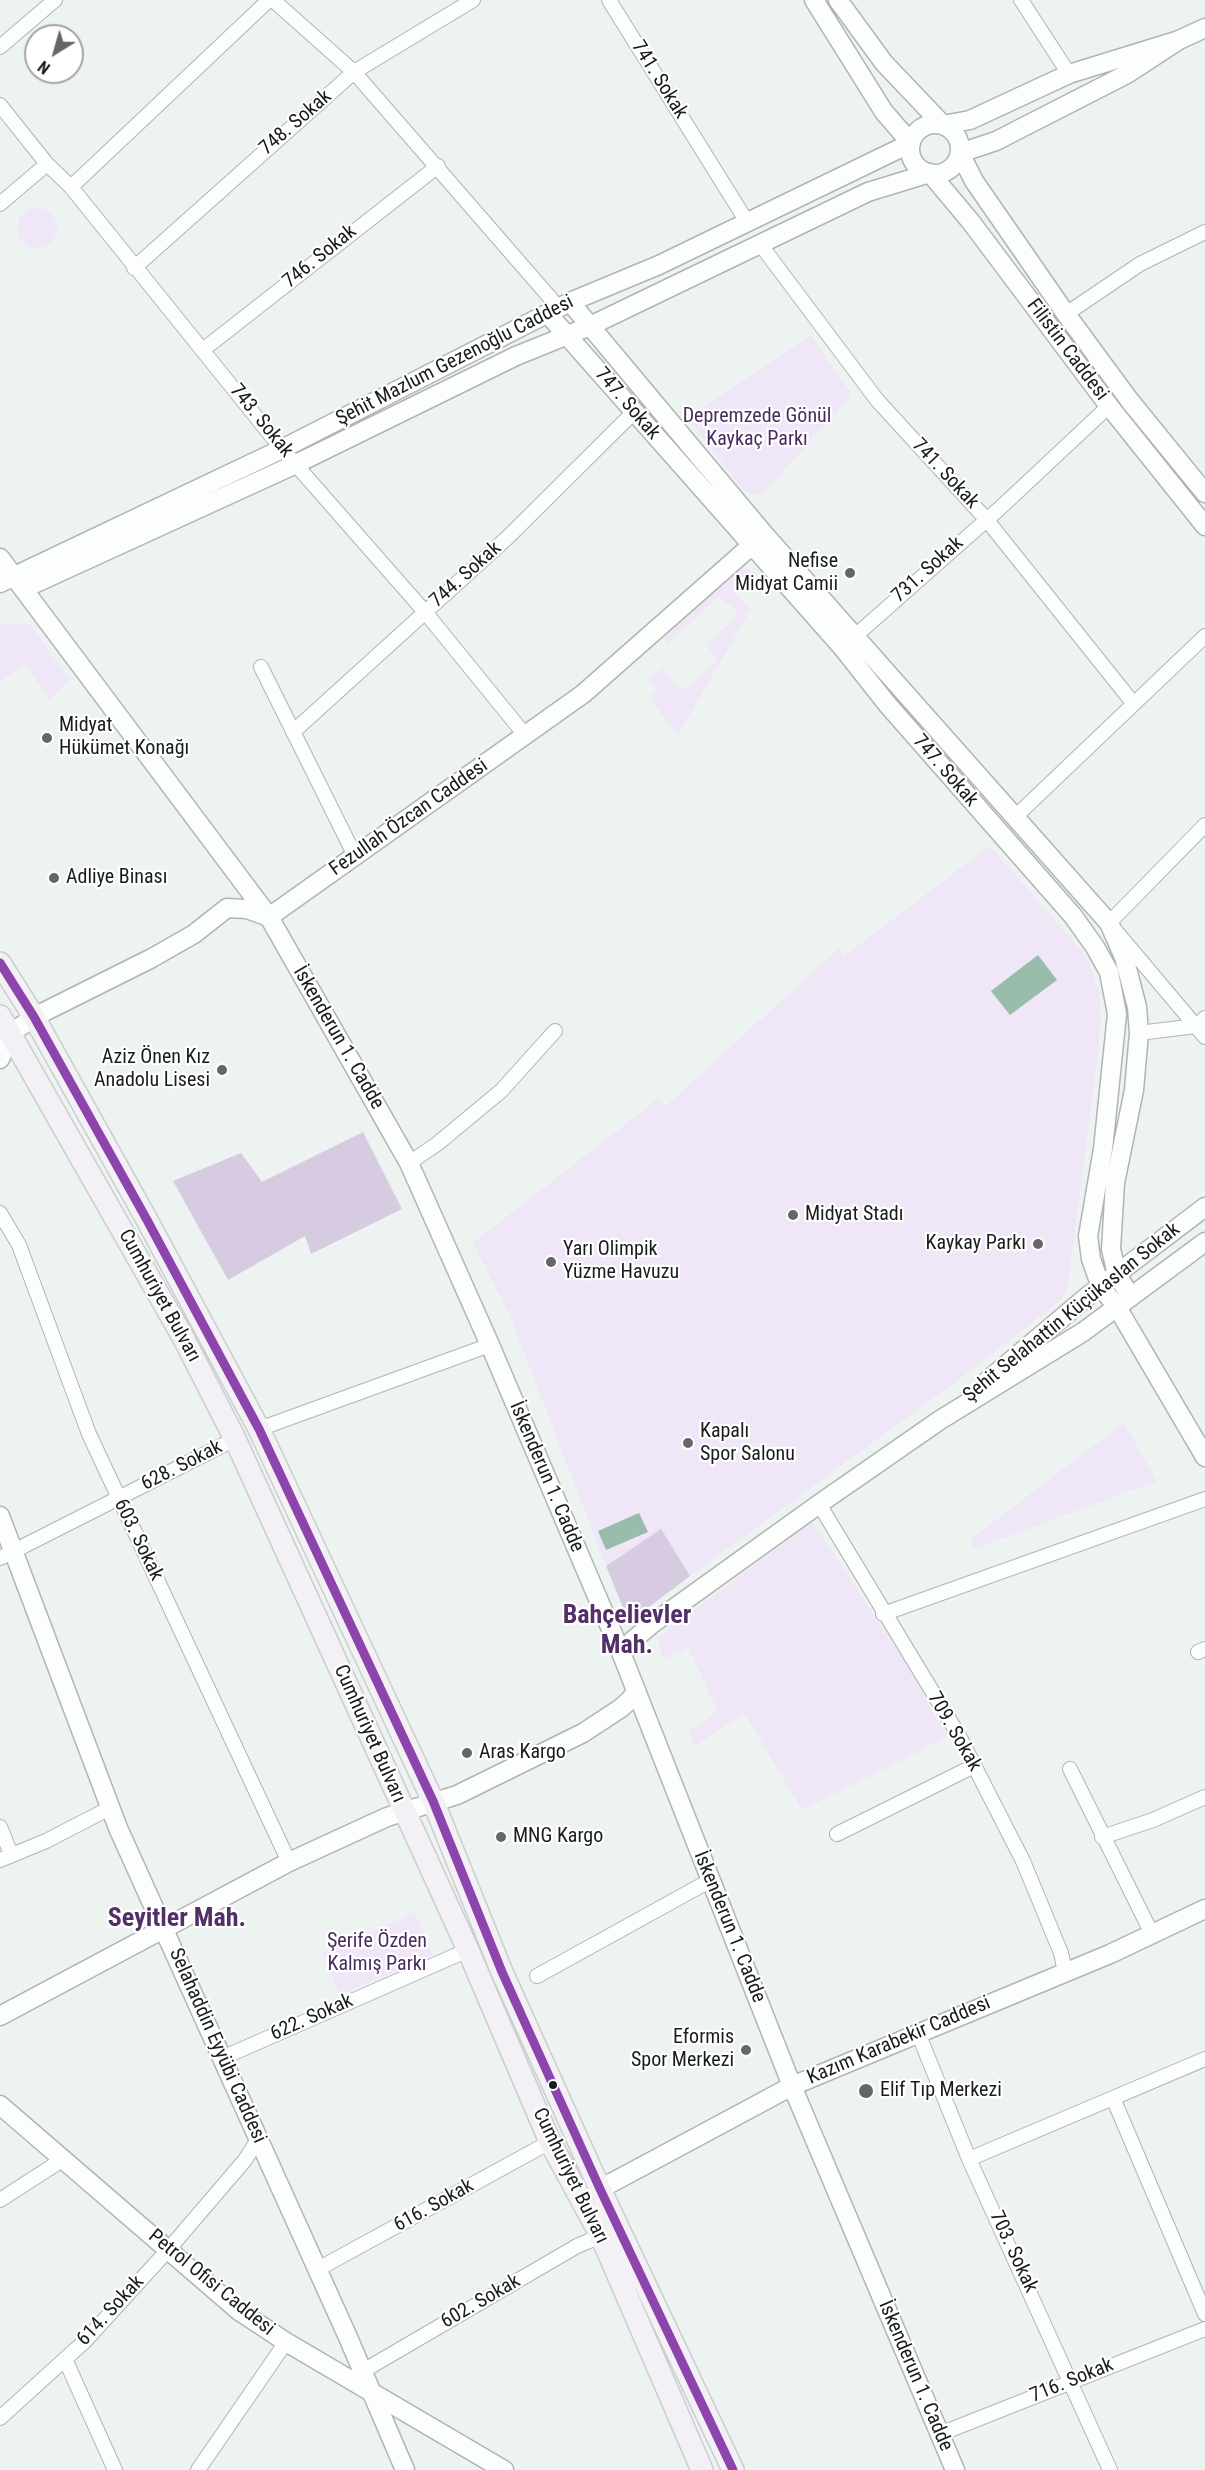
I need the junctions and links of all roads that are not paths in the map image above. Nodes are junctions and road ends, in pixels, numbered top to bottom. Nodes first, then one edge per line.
1 (54, 0) edge
2 (271, 0) edge
3 (473, 0) edge
4 (609, 0) edge
5 (814, 0) edge
6 (838, 0) edge
7 (1021, 0) edge
8 (1205, 28) edge
9 (1179, 40) junction
10 (0, 47) edge
11 (354, 72) junction
12 (1070, 74) junction
13 (0, 105) edge
14 (943, 125) junction
15 (911, 143) junction
16 (960, 153) junction
17 (47, 164) junction
18 (438, 166) junction
19 (930, 173) junction
20 (71, 187) junction
21 (0, 204) edge
22 (747, 222) junction
23 (1205, 232) edge
24 (760, 244) junction
25 (134, 268) junction
26 (559, 308) junction
27 (1066, 314) junction
28 (590, 326) junction
29 (567, 335) junction
30 (204, 349) junction
31 (1109, 406) junction
32 (634, 412) junction
33 (282, 449) junction
34 (296, 464) junction
35 (1205, 493) edge
36 (986, 519) junction
37 (1205, 526) edge
38 (751, 546) junction
39 (0, 558) edge
40 (13, 582) edge
41 (425, 612) junction
42 (1205, 636) edge
43 (854, 637) junction
44 (261, 667) dead end
45 (1133, 703) junction
46 (293, 732) junction
47 (525, 735) junction
48 (1014, 818) junction
49 (1205, 825) edge
50 (355, 856) junction
51 (269, 917) junction
52 (1109, 923) junction
53 (0, 963) edge
54 (34, 1017) junction
55 (1201, 1022) edge
56 (5, 1025) edge
57 (555, 1031) dead end
58 (1138, 1033) junction
59 (1205, 1037) edge
60 (0, 1059) edge
61 (409, 1163) junction
62 (1205, 1207) edge
63 (0, 1213) edge
64 (1205, 1242) edge
65 (1117, 1275) junction
66 (1101, 1287) junction
67 (1124, 1302) junction
68 (490, 1345) junction
69 (940, 1420) junction
70 (259, 1429) junction
71 (235, 1439) junction
72 (1205, 1457) edge
73 (118, 1498) junction
74 (1205, 1499) edge
75 (819, 1504) junction
76 (0, 1516) edge
77 (7, 1555) edge
78 (883, 1614) junction
79 (622, 1655) junction
80 (636, 1690) junction
81 (974, 1766) junction
82 (1070, 1770) dead end
83 (1205, 1797) edge
84 (433, 1801) junction
85 (110, 1808) junction
86 (404, 1810) junction
87 (0, 1827) edge
88 (837, 1834) dead end
89 (1102, 1837) junction
90 (6, 1857) edge
91 (289, 1862) junction
92 (711, 1880) junction
93 (1205, 1909) edge
94 (165, 1931) junction
95 (1152, 1934) junction
96 (468, 1950) junction
97 (1065, 1972) junction
98 (537, 1976) dead end
99 (0, 2016) edge
100 (918, 2033) junction
101 (222, 2058) junction
102 (1205, 2059) edge
103 (792, 2086) junction
104 (1113, 2098) junction
105 (0, 2105) edge
106 (259, 2138) junction
107 (550, 2142) junction
108 (969, 2158) junction
109 (62, 2160) junction
110 (600, 2188) junction
111 (0, 2200) edge
112 (601, 2236) junction
113 (168, 2250) junction
114 (318, 2270) junction
115 (1205, 2314) edge
116 (1205, 2329) edge
117 (286, 2342) junction
118 (65, 2359) junction
119 (363, 2371) junction
120 (1070, 2382) junction
121 (370, 2393) junction
122 (0, 2418) edge
123 (940, 2434) junction
124 (115, 2470) edge
125 (198, 2470) edge
126 (405, 2470) edge
127 (504, 2470) edge
128 (702, 2470) edge
129 (733, 2470) edge
130 (955, 2470) edge
131 (1110, 2470) edge

1 - 10 street
2 - 11 street, 747. Sokak
2 - 20 street
3 - 11 street, 748. Sokak
4 - 22 street, 741. Sokak
5 - 15 street
6 - 14 street
7 - 12 street
8 - 9 street
9 - 12 street
9 - 16 street
11 - 18 street, 747. Sokak
11 - 25 street, 748. Sokak
12 - 14 street
13 - 17 street, 743. Sokak
14 - 15 street
14 - 16 street
15 - 19 street
15 - 22 street, Şehit Mazlum Gezenoğlu Caddesi
16 - 19 street
16 - 27 street, Filistin Caddesi
17 - 20 street, 743. Sokak
17 - 21 street
18 - 26 street, 747. Sokak
18 - 30 street, 746. Sokak
19 - 24 street, Şehit Mazlum Gezenoğlu Caddesi
19 - 31 street, Filistin Caddesi
20 - 25 street, 743. Sokak
22 - 26 street, Şehit Mazlum Gezenoğlu Caddesi
23 - 27 street
24 - 28 street, Şehit Mazlum Gezenoğlu Caddesi
24 - 36 street, 741. Sokak
25 - 30 street, 743. Sokak
26 - 28 street
26 - 29 street, 747. Sokak
26 - 33 street, Şehit Mazlum Gezenoğlu Caddesi
27 - 35 street, Filistin Caddesi
28 - 29 street, Şehit Mazlum Gezenoğlu Caddesi
28 - 43 street
29 - 32 street, 747. Sokak
29 - 34 street, Şehit Mazlum Gezenoğlu Caddesi
30 - 33 street, 743. Sokak
31 - 36 street, 731. Sokak
31 - 37 street, Filistin Caddesi
32 - 38 street, 747. Sokak
32 - 41 street, 744. Sokak
33 - 34 street, 743. Sokak
33 - 40 street, Şehit Mazlum Gezenoğlu Caddesi
34 - 40 street, Şehit Mazlum Gezenoğlu Caddesi
34 - 41 street, 743. Sokak
36 - 43 street, 731. Sokak
36 - 45 street, 741. Sokak
38 - 47 street, Fezullah Özcan Caddesi
38 - 66 street, 747. Sokak
39 - 40 street, İskenderun 1. Cadde
40 - 51 street, İskenderun 1. Cadde
41 - 46 street, 744. Sokak
41 - 47 street, 743. Sokak
42 - 45 street
43 - 48 street
44 - 46 street
45 - 48 street
46 - 50 street
47 - 50 street, Fezullah Özcan Caddesi
48 - 52 street
49 - 52 street
50 - 51 street, Fezullah Özcan Caddesi
51 - 54 street
51 - 61 street, İskenderun 1. Cadde
52 - 55 street
52 - 58 street
53 - 54 main road, Cumhuriyet Bulvarı
54 - 56 street
54 - 70 main road, Cumhuriyet Bulvarı
55 - 58 street
55 - 59 street
56 - 60 street
56 - 71 main road, Cumhuriyet Bulvarı
57 - 61 street
58 - 65 street
61 - 68 street, İskenderun 1. Cadde
62 - 65 street, Şehit Selahattin Küçükaslan Sokak
63 - 73 street, 603. Sokak
64 - 67 street, Şehit Selahattin Küçükaslan Sokak
65 - 66 street, Şehit Selahattin Küçükaslan Sokak
65 - 67 street
66 - 67 street, 747. Sokak
66 - 69 street, Şehit Selahattin Küçükaslan Sokak
67 - 69 street, Şehit Selahattin Küçükaslan Sokak
67 - 72 street
68 - 70 street
68 - 79 street, İskenderun 1. Cadde
69 - 75 street, Şehit Selahattin Küçükaslan Sokak
70 - 84 main road, Cumhuriyet Bulvarı
71 - 73 street, 628. Sokak
71 - 86 main road, Cumhuriyet Bulvarı
73 - 77 street, 628. Sokak
73 - 91 street, 603. Sokak
74 - 78 street
75 - 78 street, 709. Sokak
75 - 79 street, Şehit Selahattin Küçükaslan Sokak
76 - 77 street, Selahaddin Eyyübi Caddesi
77 - 85 street, Selahaddin Eyyübi Caddesi
78 - 81 street, 709. Sokak
79 - 80 street, İskenderun 1. Cadde
80 - 84 street
80 - 92 street, İskenderun 1. Cadde
81 - 88 street
81 - 97 street, 709. Sokak
82 - 89 street
83 - 89 street
84 - 86 street
84 - 110 main road, Cumhuriyet Bulvarı
85 - 90 street
85 - 94 street, Selahaddin Eyyübi Caddesi
86 - 91 street
86 - 96 main road, Cumhuriyet Bulvarı
87 - 90 street
89 - 95 street
91 - 94 street
92 - 98 street
92 - 103 street, İskenderun 1. Cadde
93 - 95 street, Kazım Karabekir Caddesi
94 - 99 street
94 - 101 street, Selahaddin Eyyübi Caddesi
95 - 97 street, Kazım Karabekir Caddesi
96 - 101 street, 622. Sokak
96 - 107 main road, Cumhuriyet Bulvarı
97 - 100 street, Kazım Karabekir Caddesi
100 - 103 street, Kazım Karabekir Caddesi
100 - 108 street, 703. Sokak
101 - 106 street, Selahaddin Eyyübi Caddesi
102 - 104 street
103 - 110 street, Kazım Karabekir Caddesi
103 - 123 street, İskenderun 1. Cadde
104 - 108 street
104 - 115 street
105 - 109 street, Petrol Ofisi Caddesi
106 - 113 street, 614. Sokak
106 - 114 street, Selahaddin Eyyübi Caddesi
107 - 112 main road, Cumhuriyet Bulvarı
107 - 114 street, 616. Sokak
108 - 120 street, 703. Sokak
109 - 111 street
109 - 113 street, Petrol Ofisi Caddesi
110 - 129 main road, Cumhuriyet Bulvarı
112 - 119 street, 602. Sokak
112 - 128 main road, Cumhuriyet Bulvarı
113 - 117 street, Petrol Ofisi Caddesi
113 - 118 street, 614. Sokak
114 - 119 street, Selahaddin Eyyübi Caddesi
116 - 120 street, 716. Sokak
117 - 121 street, Petrol Ofisi Caddesi
117 - 125 street
118 - 122 street, 614. Sokak
118 - 124 street
119 - 121 street, Selahaddin Eyyübi Caddesi
120 - 123 street, 716. Sokak
120 - 131 street, 703. Sokak
121 - 126 street, Selahaddin Eyyübi Caddesi
121 - 127 street, Petrol Ofisi Caddesi
123 - 130 street, İskenderun 1. Cadde

